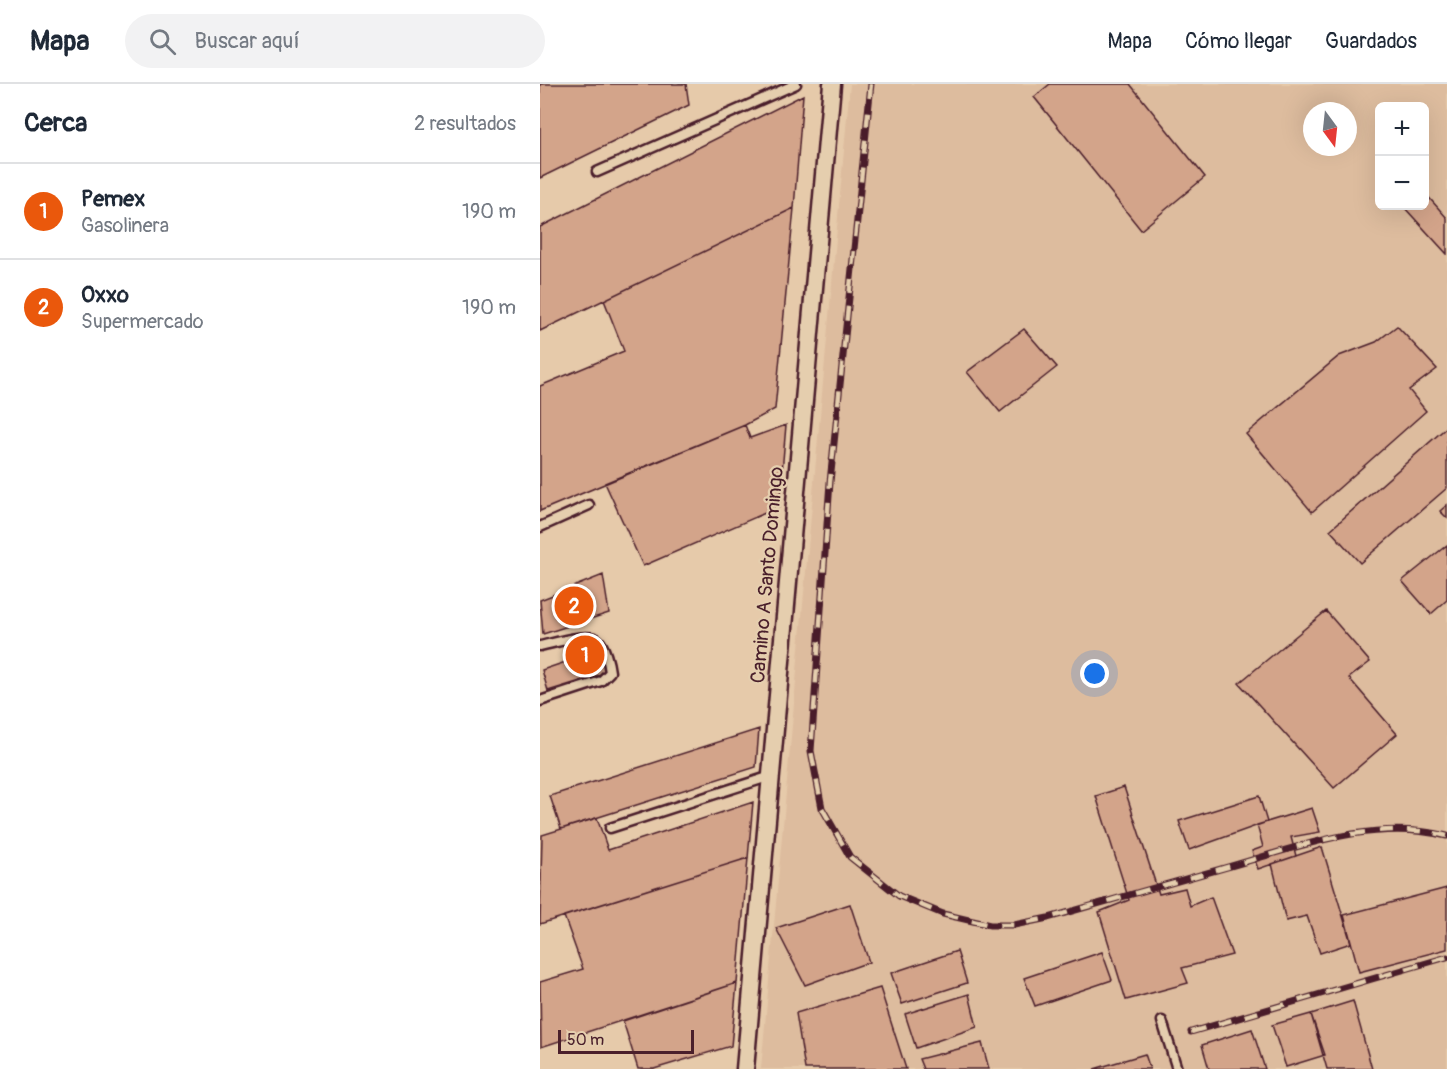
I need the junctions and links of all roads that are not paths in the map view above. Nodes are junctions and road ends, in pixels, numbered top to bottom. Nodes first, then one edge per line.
1 (796, 84) edge
2 (832, 84) edge
3 (597, 172) dead end
4 (589, 505) dead end
5 (540, 527) edge
6 (540, 646) edge
7 (540, 701) edge
8 (771, 776) junction
9 (610, 828) dead end
10 (1162, 1021) dead end
11 (745, 1069) edge
12 (1177, 1069) edge

1 - 3 lane
2 - 8 street, Camino A Santo Domingo
4 - 5 lane
6 - 7 lane
8 - 9 lane
8 - 11 street, Camino A Santo Domingo
10 - 12 lane

